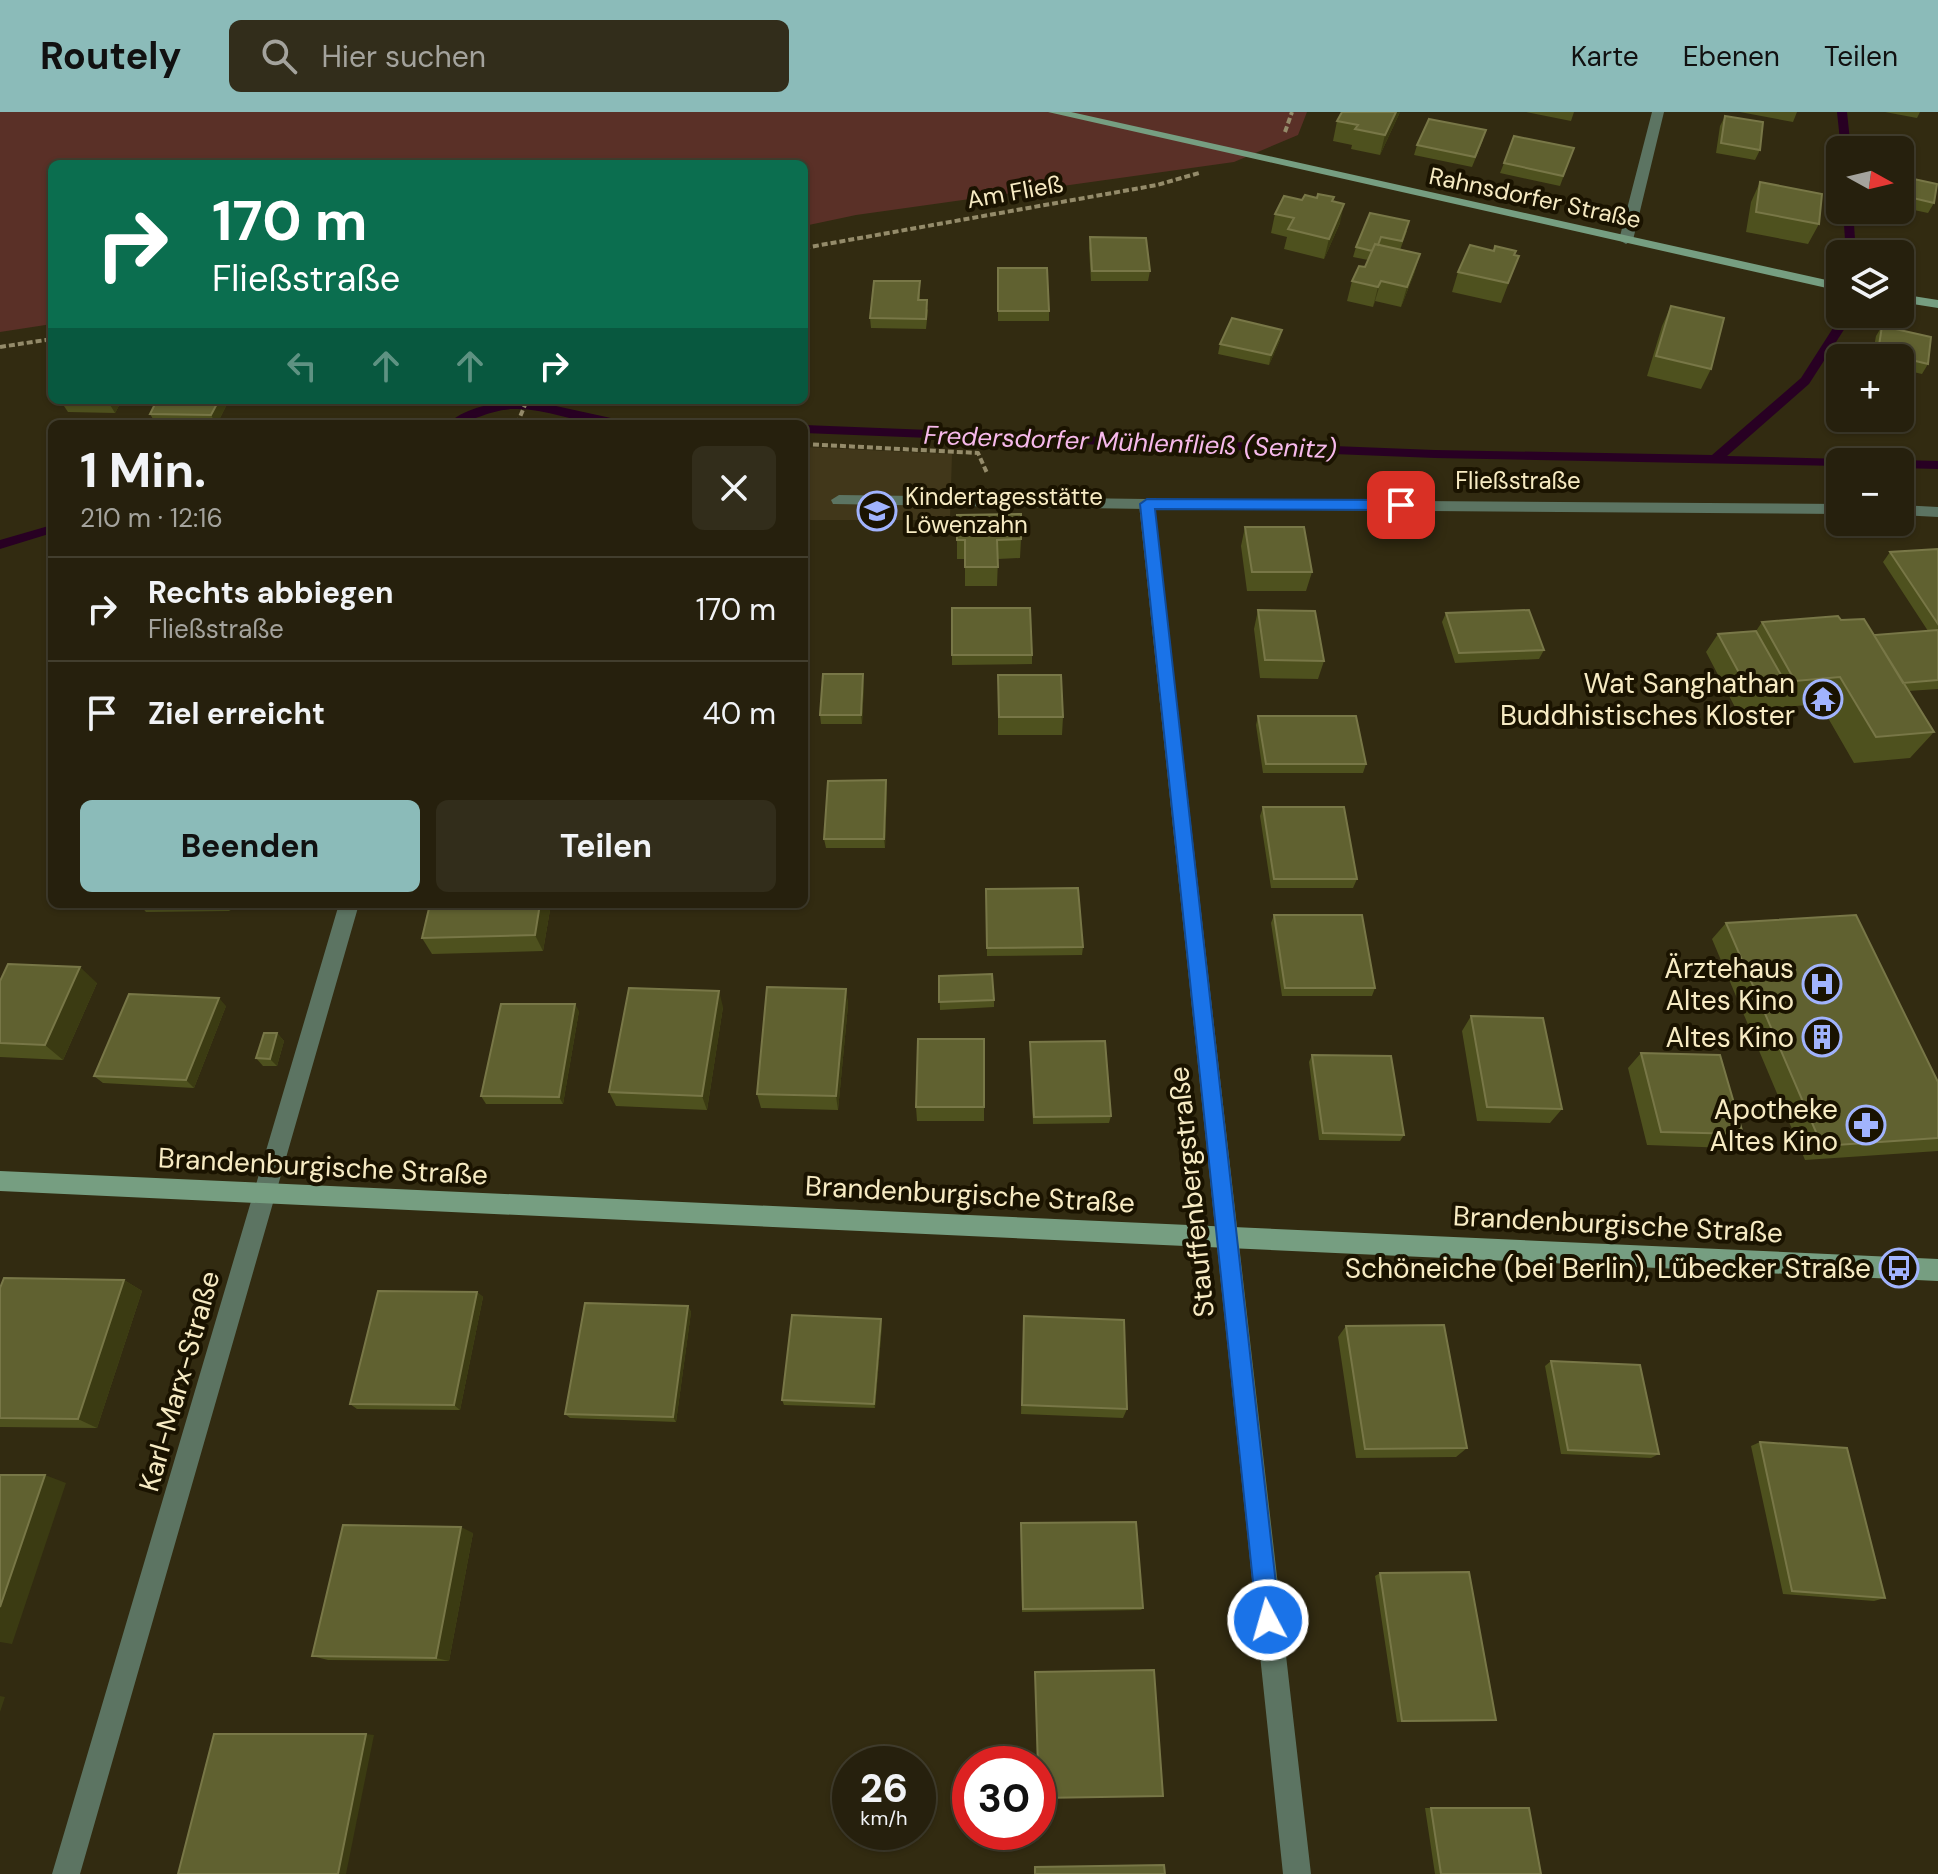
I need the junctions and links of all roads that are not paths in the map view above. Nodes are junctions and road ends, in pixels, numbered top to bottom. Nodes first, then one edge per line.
1 (1054, 112) edge
2 (1658, 112) edge
3 (1626, 240) junction
4 (1826, 284) edge
5 (1914, 300) edge
6 (1938, 304) edge
7 (839, 500) dead end
8 (1147, 504) junction
9 (1826, 509) edge
10 (1914, 511) edge
11 (1938, 512) edge
12 (348, 908) edge
13 (0, 1181) edge
14 (264, 1195) junction
15 (1227, 1235) junction
16 (1938, 1270) edge
17 (66, 1874) edge
18 (1297, 1874) edge

1 - 3 street, Rahnsdorfer Straße
2 - 3 street
3 - 4 street, Rahnsdorfer Straße
5 - 6 street
7 - 8 street, Fließstraße
8 - 9 street, Fließstraße
8 - 15 street, Stauffenbergstraße
10 - 11 street
12 - 14 street, Karl-Marx-Straße
13 - 14 street, Brandenburgische Straße
14 - 15 street, Brandenburgische Straße
14 - 17 street, Karl-Marx-Straße
15 - 16 street, Brandenburgische Straße
15 - 18 street, Stauffenbergstraße

